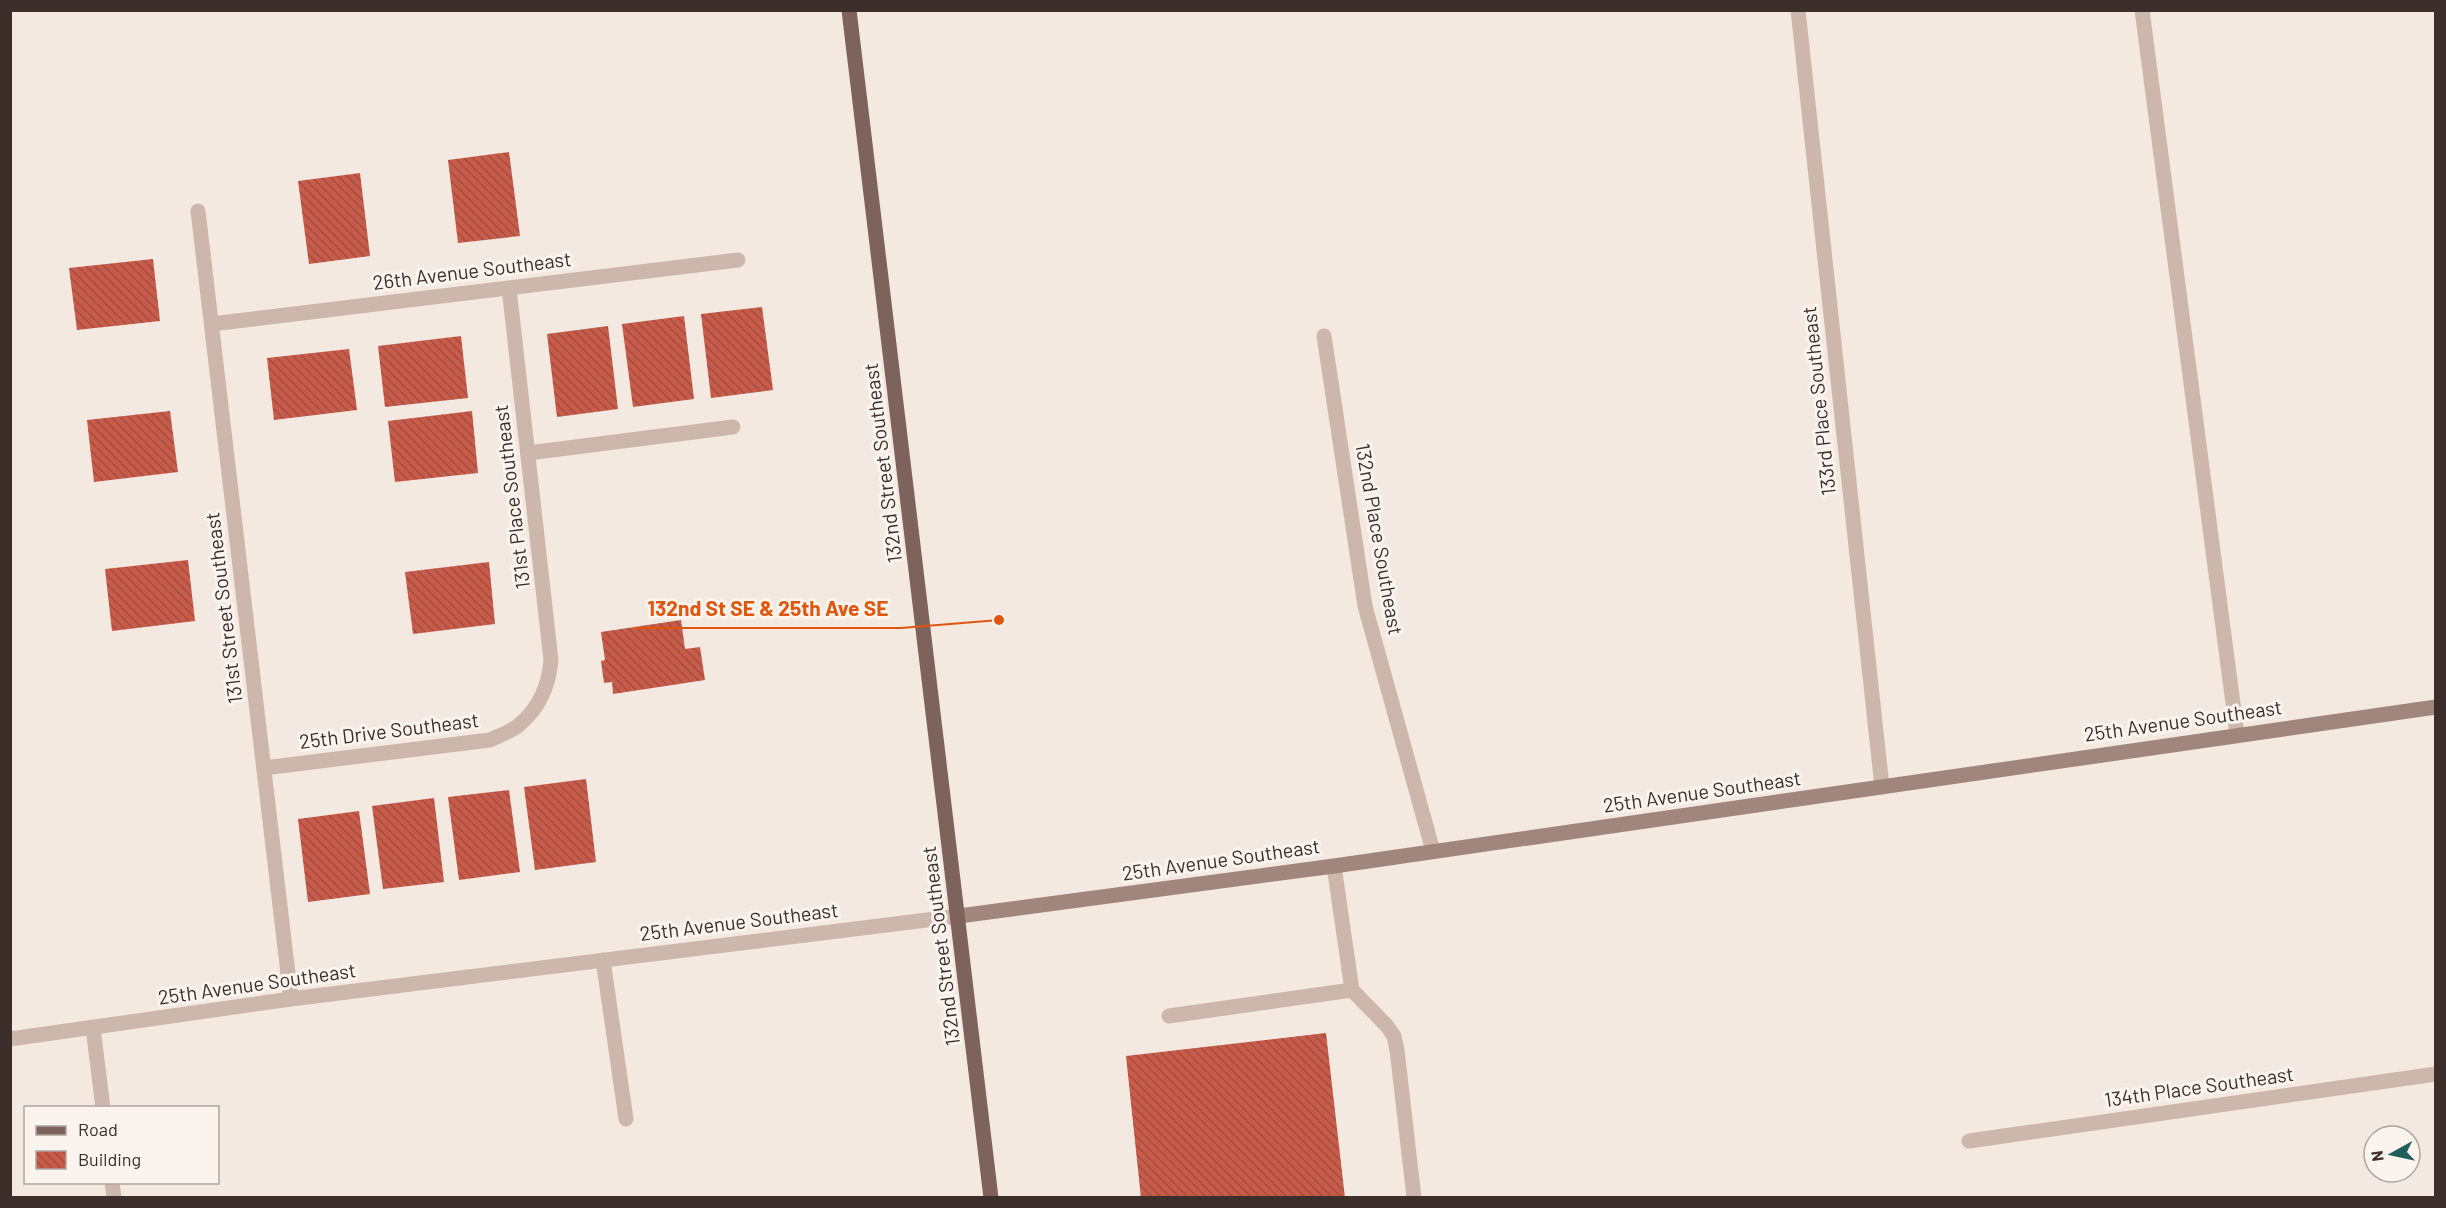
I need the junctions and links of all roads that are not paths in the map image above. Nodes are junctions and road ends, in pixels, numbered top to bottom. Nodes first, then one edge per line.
1 (849, 10) edge
2 (1798, 10) edge
3 (2142, 10) edge
4 (198, 211) dead end
5 (738, 260) dead end
6 (509, 288) junction
7 (212, 324) junction
8 (1324, 336) dead end
9 (733, 427) dead end
10 (528, 453) junction
11 (541, 699) joint
12 (2436, 707) edge
13 (2237, 734) junction
14 (264, 768) junction
15 (1882, 787) junction
16 (1433, 851) junction
17 (1334, 866) junction
18 (959, 916) junction
19 (603, 960) junction
20 (1352, 990) junction
21 (291, 999) junction
22 (1169, 1016) dead end
23 (93, 1029) junction
24 (10, 1040) edge
25 (2436, 1074) edge
26 (103, 1106) edge
27 (626, 1119) dead end
28 (1969, 1141) dead end
29 (992, 1197) edge
30 (1414, 1197) edge

1 - 18 main road, 132nd Street Southeast
2 - 15 street, 133rd Place Southeast
3 - 13 street
4 - 7 street, 131st Street Southeast
5 - 6 street, 26th Avenue Southeast
6 - 7 street, 26th Avenue Southeast
6 - 10 street, 131st Place Southeast
7 - 14 street, 131st Street Southeast
8 - 16 street, 132nd Place Southeast
9 - 10 street
10 - 11 street, 131st Place Southeast
11 - 14 street, 25th Drive Southeast
12 - 13 street, 25th Avenue Southeast
13 - 15 street, 25th Avenue Southeast
14 - 21 street, 131st Street Southeast
15 - 16 street, 25th Avenue Southeast
16 - 17 street, 25th Avenue Southeast
17 - 18 street, 25th Avenue Southeast
17 - 20 street
18 - 19 street, 25th Avenue Southeast
18 - 29 main road, 132nd Street Southeast
19 - 21 street, 25th Avenue Southeast
19 - 27 street
20 - 22 street
20 - 30 street
21 - 23 street, 25th Avenue Southeast
23 - 24 street, 25th Avenue Southeast
23 - 26 street
25 - 28 street, 134th Place Southeast

